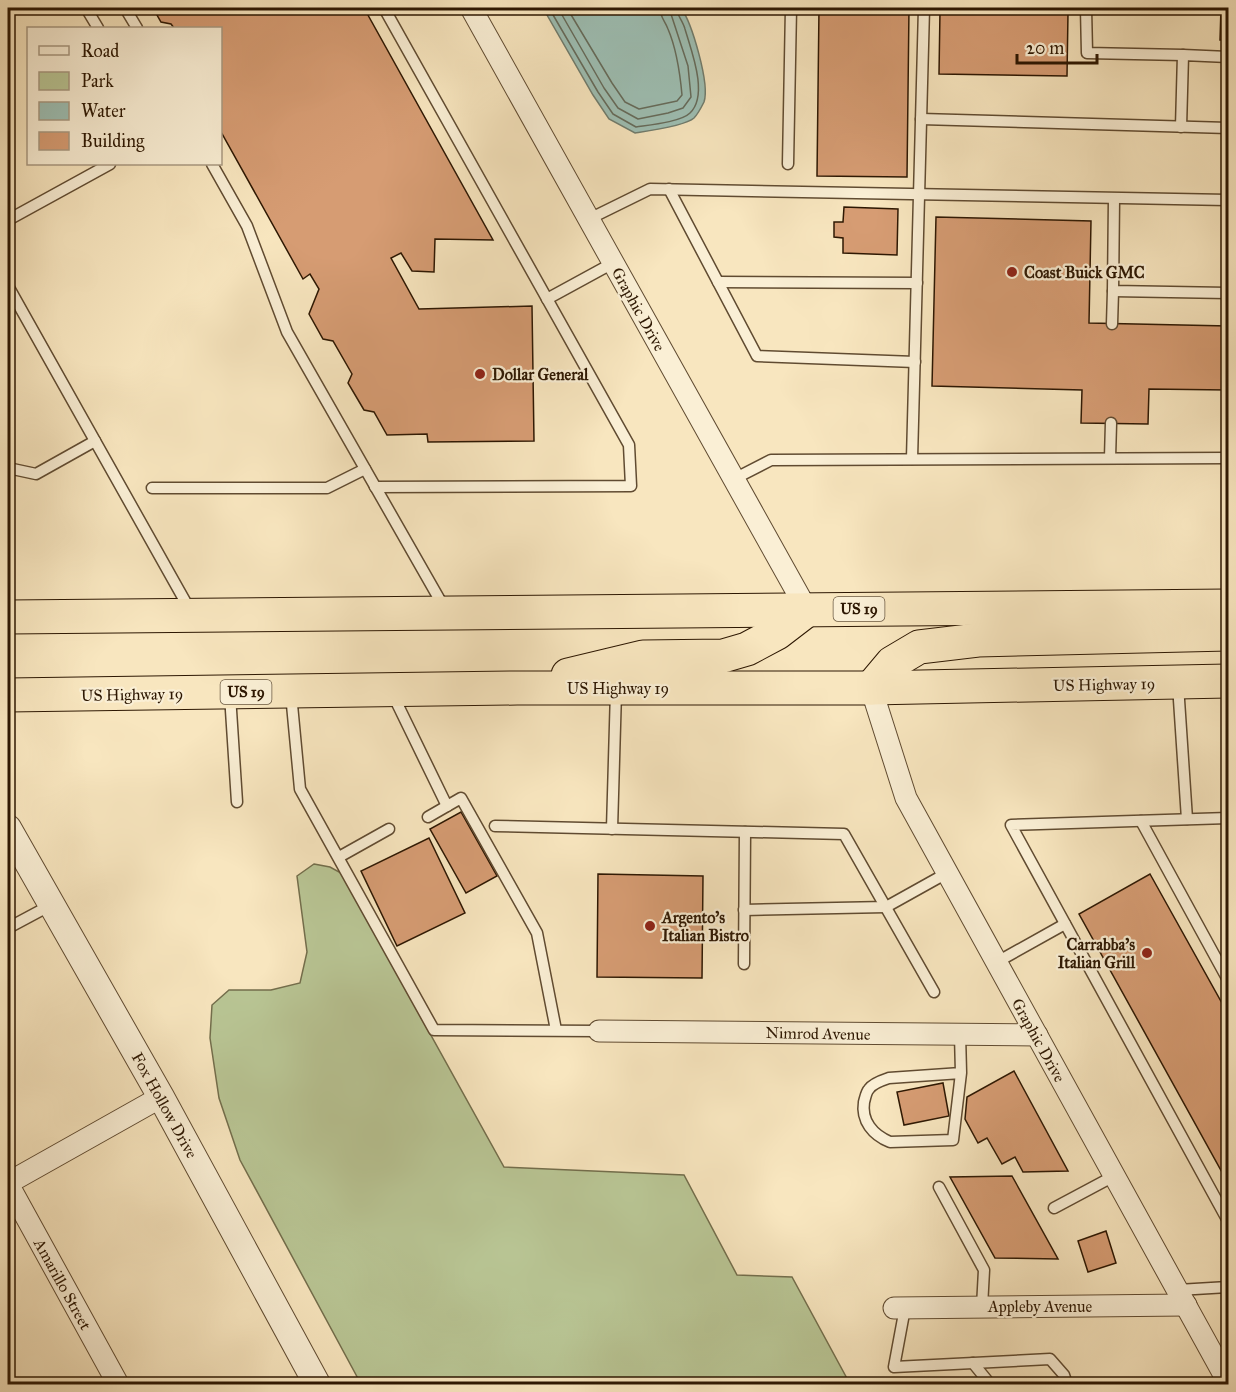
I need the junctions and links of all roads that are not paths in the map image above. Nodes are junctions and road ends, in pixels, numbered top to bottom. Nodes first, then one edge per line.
1 (86, 8) edge
2 (125, 8) edge
3 (384, 8) edge
4 (471, 8) edge
5 (791, 8) edge
6 (924, 8) edge
7 (1086, 8) edge
8 (97, 27) edge
9 (136, 27) edge
10 (1183, 55) junction
11 (1228, 57) edge
12 (921, 119) junction
13 (1181, 127) junction
14 (1228, 128) edge
15 (788, 164) dead end
16 (108, 165) edge
17 (213, 165) edge
18 (669, 189) junction
19 (919, 194) junction
20 (1114, 199) junction
21 (1228, 200) edge
22 (589, 219) junction
23 (8, 220) edge
24 (613, 263) junction
25 (718, 282) junction
26 (917, 283) junction
27 (8, 286) edge
28 (1113, 291) junction
29 (1228, 293) edge
30 (547, 299) junction
31 (1113, 324) dead end
32 (915, 362) junction
33 (1110, 423) dead end
34 (95, 441) junction
35 (1110, 458) junction
36 (1228, 458) edge
37 (912, 459) junction
38 (8, 468) edge
39 (365, 469) junction
40 (734, 479) junction
41 (375, 487) junction
42 (152, 488) dead end
43 (1228, 606) edge
44 (807, 610) junction
45 (447, 613) junction
46 (193, 615) junction
47 (8, 617) edge
48 (1228, 634) edge
49 (1228, 681) edge
50 (1178, 682) junction
51 (517, 688) junction
52 (616, 688) junction
53 (872, 688) junction
54 (390, 690) junction
55 (290, 691) junction
56 (230, 692) junction
57 (8, 695) edge
58 (237, 801) dead end
59 (447, 806) junction
60 (428, 817) dead end
61 (1228, 818) edge
62 (1187, 819) junction
63 (1141, 821) junction
64 (495, 826) dead end
65 (8, 828) edge
66 (389, 829) dead end
67 (612, 829) junction
68 (745, 832) junction
69 (339, 857) junction
70 (947, 873) junction
71 (51, 905) junction
72 (885, 907) junction
73 (744, 910) junction
74 (1065, 924) junction
75 (8, 928) edge
76 (997, 962) junction
77 (744, 964) dead end
78 (1228, 980) edge
79 (934, 992) dead end
80 (556, 1030) junction
81 (600, 1031) joint
82 (960, 1034) junction
83 (1037, 1035) junction
84 (961, 1073) junction
85 (161, 1097) junction
86 (1114, 1176) junction
87 (8, 1183) edge
88 (939, 1187) dead end
89 (1053, 1208) dead end
90 (1228, 1221) edge
91 (1228, 1287) edge
92 (1182, 1298) junction
93 (982, 1307) junction
94 (900, 1308) joint
95 (973, 1363) junction
96 (1228, 1382) edge
97 (118, 1384) edge
98 (317, 1384) edge
99 (990, 1384) edge
100 (1067, 1384) edge

1 - 8 lane
2 - 9 lane
3 - 30 lane
4 - 22 street, Graphic Drive
5 - 15 lane
6 - 12 lane
7 - 10 lane
10 - 11 lane
10 - 13 lane
12 - 13 lane
12 - 19 lane
13 - 14 lane
16 - 23 lane
17 - 39 lane
18 - 19 lane
18 - 22 lane
18 - 25 lane
19 - 20 lane
19 - 26 lane
20 - 21 lane
20 - 28 lane
22 - 24 street, Graphic Drive
24 - 30 lane
24 - 40 street, Graphic Drive
25 - 26 lane
25 - 32 lane
26 - 32 lane
27 - 34 lane
28 - 29 lane
28 - 31 lane
30 - 41 lane
32 - 37 lane
33 - 35 lane
34 - 38 lane
34 - 46 lane
35 - 36 lane
35 - 37 lane
37 - 40 lane
39 - 41 lane
39 - 42 lane
40 - 44 street, Graphic Drive
41 - 45 lane
43 - 44 highway, US 19
44 - 45 highway, US 19
44 - 51 highway
45 - 46 highway, US 19
46 - 47 highway, US 19
48 - 53 highway
49 - 50 highway, US Highway 19 / US 19
50 - 53 highway, US Highway 19 / US 19
50 - 62 lane
51 - 52 highway, US Highway 19 / US 19
51 - 54 highway, US Highway 19 / US 19
52 - 53 highway, US Highway 19 / US 19
52 - 67 lane
53 - 70 street, Graphic Drive
54 - 55 highway, US Highway 19 / US 19
54 - 59 lane
55 - 56 highway, US Highway 19 / US 19
55 - 69 lane
56 - 57 highway, US Highway 19 / US 19
56 - 58 lane
59 - 60 lane
59 - 80 lane
61 - 62 lane
62 - 63 lane
63 - 74 lane
63 - 78 lane
64 - 67 lane
65 - 71 street, Fox Hollow Drive
66 - 69 lane
67 - 68 lane
68 - 72 lane
68 - 73 lane
69 - 80 lane
70 - 72 lane
70 - 76 street, Graphic Drive
71 - 75 lane
71 - 85 street, Fox Hollow Drive
72 - 73 lane
72 - 79 lane
73 - 77 lane
74 - 76 lane
74 - 90 lane
76 - 83 street, Graphic Drive
80 - 81 lane
81 - 82 street, Nimrod Avenue
82 - 83 street, Nimrod Avenue
82 - 84 lane
83 - 86 street, Graphic Drive
84 - 84 lane
85 - 87 street
85 - 98 street, Fox Hollow Drive
86 - 89 lane
86 - 92 street, Graphic Drive
87 - 97 street, Amarillo Street
88 - 93 lane
91 - 92 lane
92 - 93 street, Appleby Avenue
92 - 96 street, Graphic Drive
93 - 94 street, Appleby Avenue
94 - 95 lane
95 - 99 lane
95 - 100 lane

